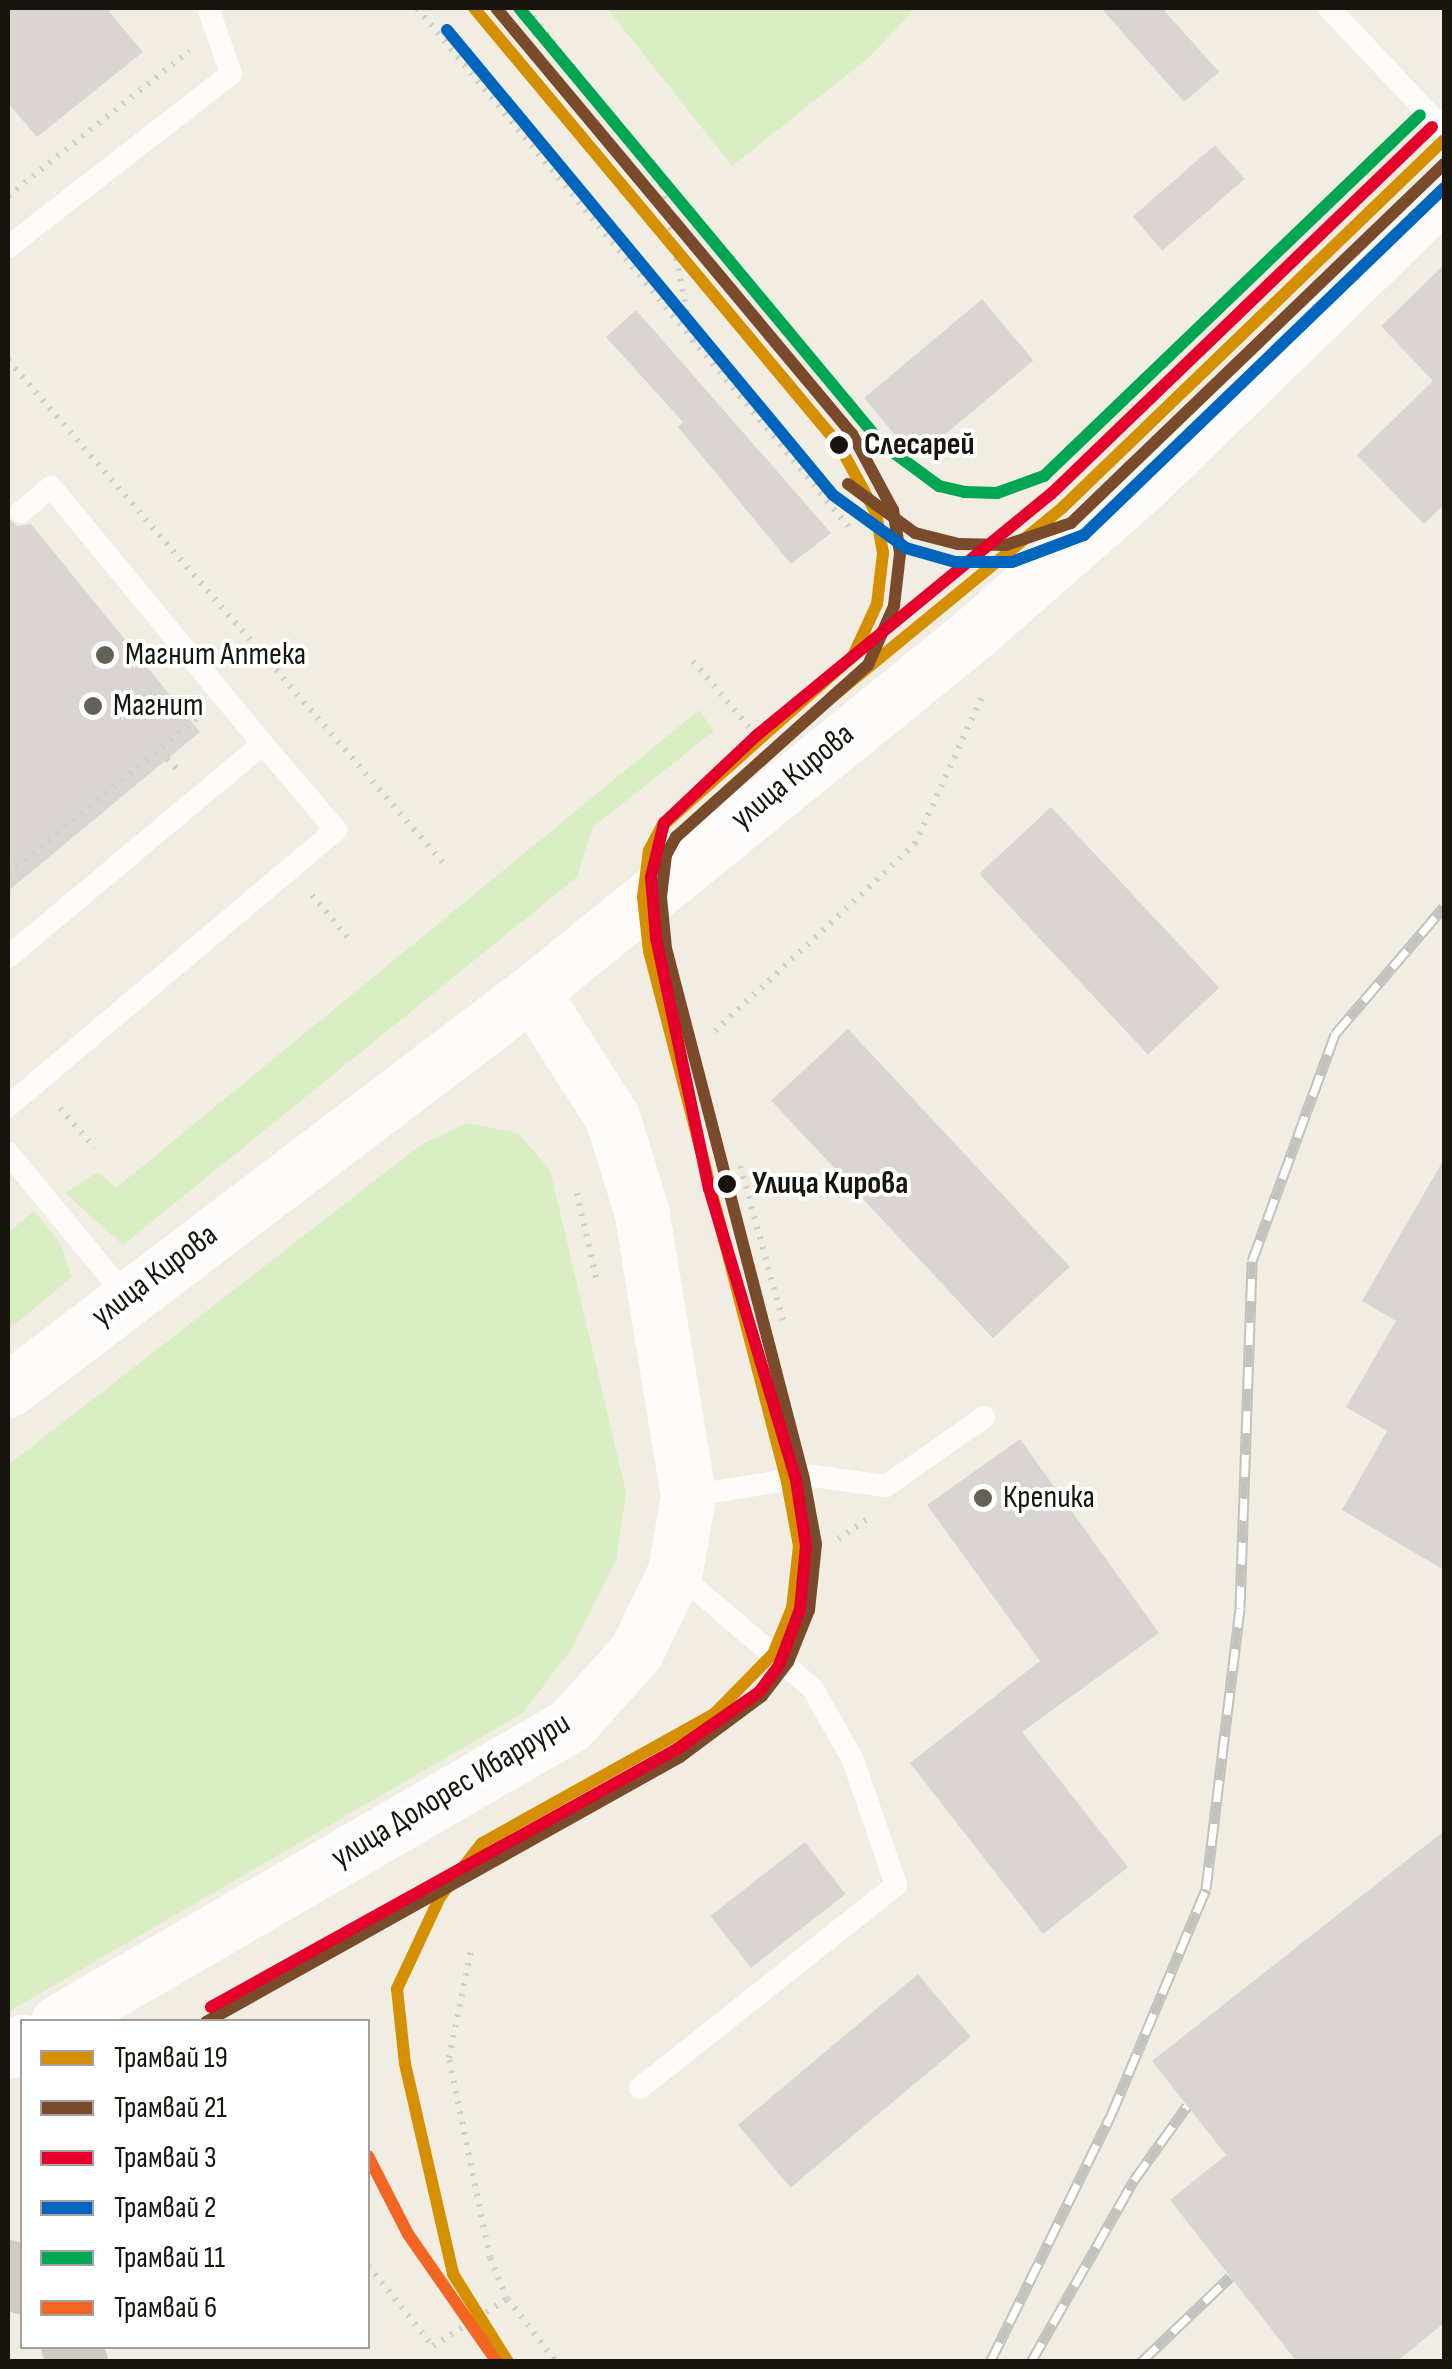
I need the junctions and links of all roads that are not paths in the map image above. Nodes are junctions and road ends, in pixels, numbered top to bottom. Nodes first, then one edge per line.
1 (208, 8) edge
2 (1329, 8) edge
3 (1444, 130) edge
4 (1444, 192) edge
5 (8, 246) edge
6 (21, 512) dead end
7 (262, 744) junction
8 (8, 957) edge
9 (532, 992) junction
10 (8, 1106) edge
11 (8, 1152) edge
12 (126, 1296) junction
13 (9, 1385) edge
14 (984, 1418) dead end
15 (688, 1496) junction
16 (676, 1571) junction
17 (63, 2019) edge
18 (640, 2088) dead end

1 - 5 lane
2 - 3 lane
4 - 9 main road, улица Кирова
6 - 7 lane
7 - 8 lane
7 - 10 lane
9 - 12 main road, улица Кирова
9 - 15 main road, улица Долорес Ибаррури
11 - 12 lane
12 - 13 main road, улица Кирова
14 - 15 lane
15 - 16 main road, улица Долорес Ибаррури
16 - 17 main road, улица Долорес Ибаррури
16 - 18 lane

